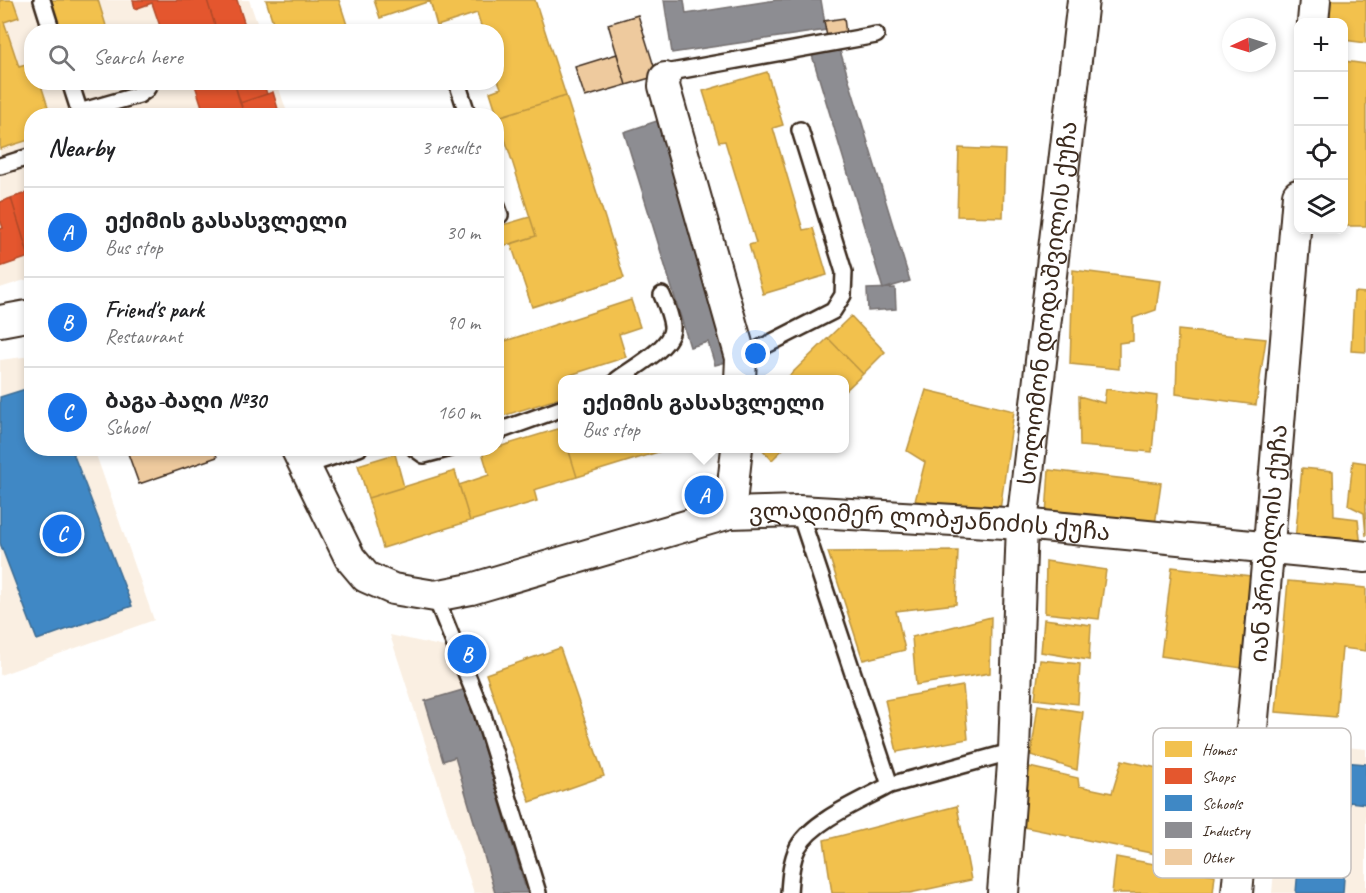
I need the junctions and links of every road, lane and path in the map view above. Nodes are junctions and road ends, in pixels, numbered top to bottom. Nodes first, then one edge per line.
1 (42, 0) edge
2 (1083, 0) edge
3 (1315, 0) edge
4 (1313, 18) edge
5 (50, 24) edge
6 (876, 35) dead end
7 (665, 78) joint
8 (72, 90) edge
9 (146, 90) edge
10 (460, 90) edge
11 (78, 108) edge
12 (99, 108) edge
13 (465, 108) edge
14 (800, 130) dead end
15 (24, 158) edge
16 (0, 166) edge
17 (1296, 234) edge
18 (662, 295) dead end
19 (24, 316) edge
20 (0, 321) edge
21 (740, 369) edge
22 (624, 375) edge
23 (558, 410) edge
24 (504, 429) edge
25 (736, 453) edge
26 (301, 457) edge
27 (799, 511) junction
28 (730, 513) junction
29 (1022, 524) junction
30 (1268, 549) junction
31 (1366, 557) edge
32 (435, 596) junction
33 (1252, 728) edge
34 (1014, 752) junction
35 (890, 785) junction
36 (1238, 878) edge
37 (538, 893) edge
38 (789, 893) edge
39 (1003, 893) edge
40 (1237, 893) edge

1 - 5 lane
2 - 29 street, სოლომონ დოდაშვილის ქუჩა
3 - 4 street
6 - 7 lane
7 - 21 street
8 - 11 lane
9 - 12 lane
10 - 13 lane
14 - 21 lane
15 - 16 lane
17 - 30 street, იან პრიბილის ქუჩა
18 - 22 lane
19 - 20 street
23 - 24 lane
25 - 28 street
26 - 32 street, ვლადიმერ ლობჟანიძის ქუჩა
27 - 28 street, ვლადიმერ ლობჟანიძის ქუჩა
27 - 29 street, ვლადიმერ ლობჟანიძის ქუჩა
27 - 35 lane
28 - 32 street, ვლადიმერ ლობჟანიძის ქუჩა
29 - 30 street, ვლადიმერ ლობჟანიძის ქუჩა
29 - 34 street, სოლომონ დოდაშვილის ქუჩა
30 - 31 street, ვლადიმერ ლობჟანიძის ქუჩა
30 - 33 street, იან პრიბილის ქუჩა
32 - 37 lane
34 - 35 lane
34 - 39 street, სოლომონ დოდაშვილის ქუჩა
35 - 38 lane
36 - 40 street, იან პრიბილის ქუჩა

